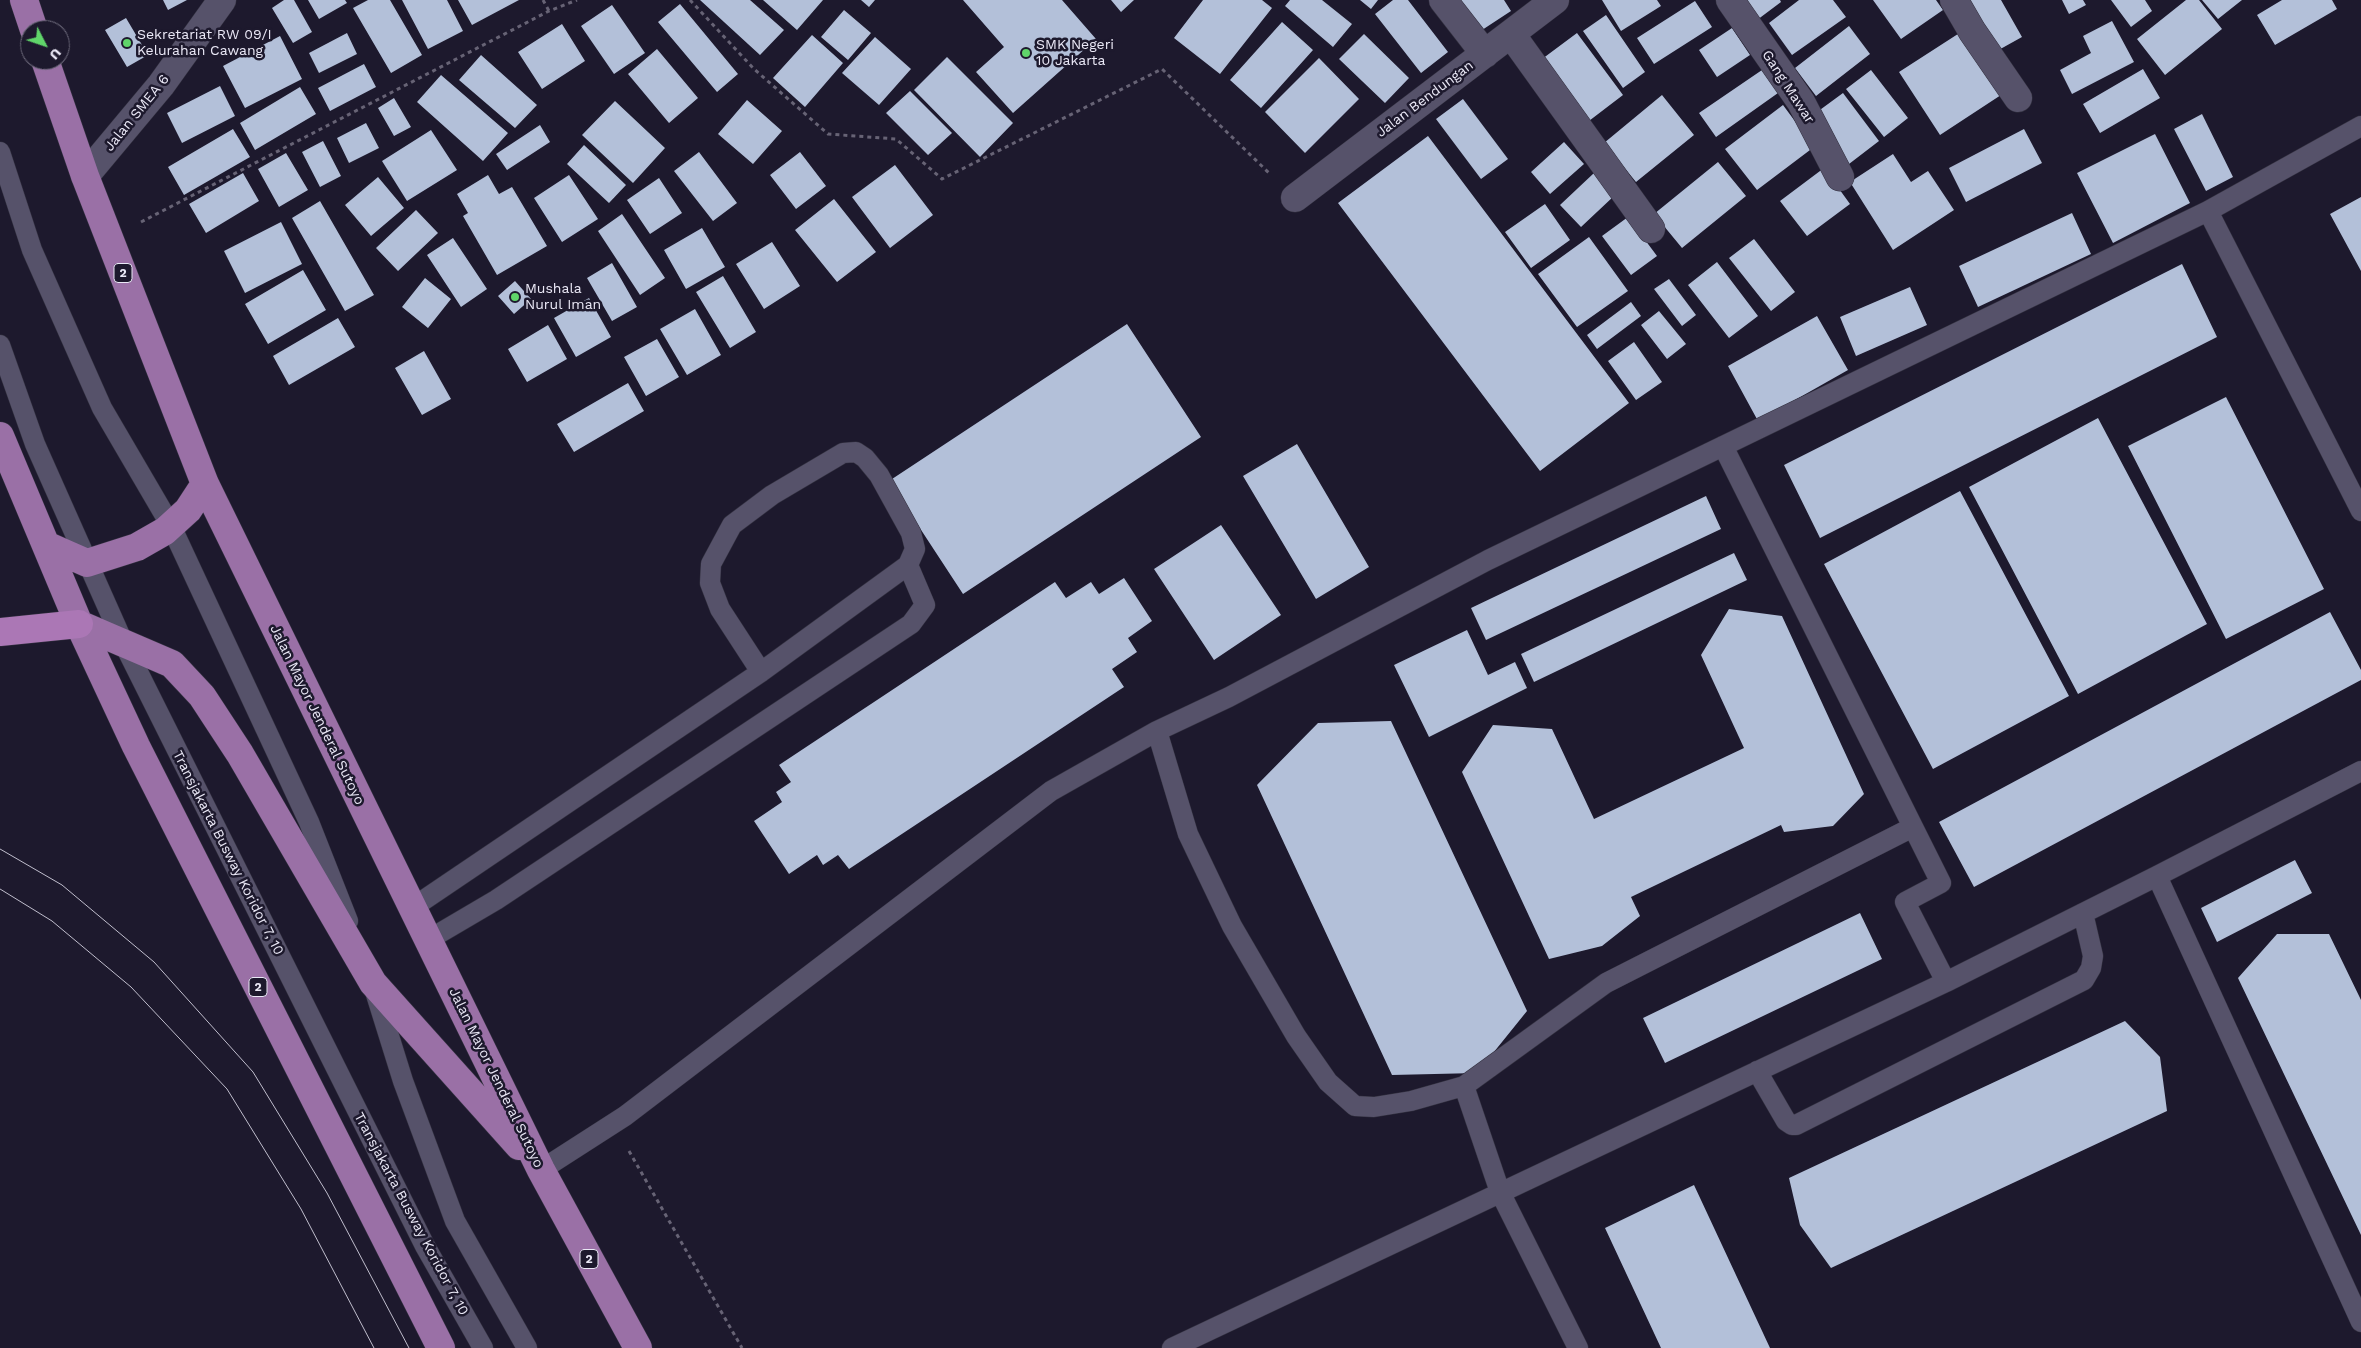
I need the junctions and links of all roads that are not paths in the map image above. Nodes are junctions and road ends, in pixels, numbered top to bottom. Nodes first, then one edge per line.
1 (24, 0) edge
2 (222, 0) edge
3 (1443, 0) edge
4 (1555, 0) edge
5 (1730, 0) edge
6 (1954, 0) edge
7 (31, 20) edge
8 (1511, 34) junction
9 (1485, 54) junction
10 (48, 70) edge
11 (2018, 98) dead end
12 (2361, 126) edge
13 (0, 152) edge
14 (85, 176) junction
15 (1840, 177) dead end
16 (1295, 198) road end
17 (2208, 211) junction
18 (1651, 229) dead end
19 (0, 345) edge
20 (0, 436) edge
21 (1723, 446) junction
22 (205, 484) junction
23 (2361, 511) edge
24 (171, 526) junction
25 (46, 545) junction
26 (87, 563) junction
27 (908, 566) junction
28 (79, 624) junction
29 (0, 632) edge
30 (123, 642) junction
31 (761, 672) junction
32 (1157, 731) junction
33 (2361, 771) edge
34 (1913, 827) junction
35 (2157, 876) junction
36 (412, 908) junction
37 (2083, 913) junction
38 (428, 940) junction
39 (1946, 982) junction
40 (373, 983) junction
41 (1758, 1071) junction
42 (1464, 1086) junction
43 (541, 1170) junction
44 (1500, 1192) junction
45 (2361, 1322) edge
46 (441, 1348) edge
47 (483, 1348) edge
48 (527, 1348) edge
49 (638, 1348) edge
50 (1172, 1348) edge
51 (1578, 1348) edge

1 - 7 highway
2 - 14 street, Jalan SMEA 6
3 - 9 street
4 - 8 street, Jalan Bendungan
5 - 15 street, Gang Mawar
6 - 11 street
8 - 9 street, Jalan Bendungan
8 - 18 street
9 - 16 street, Jalan Bendungan
10 - 14 highway, Jalan Mayor Jenderal Sutoyo / 2
12 - 17 lane
13 - 24 lane
14 - 22 highway, Jalan Mayor Jenderal Sutoyo / 2
17 - 21 lane
17 - 23 lane
19 - 26 lane, Transjakarta Busway Koridor 7, 10
20 - 25 highway, 2
21 - 32 lane
21 - 34 lane
22 - 24 highway
22 - 36 highway, Jalan Mayor Jenderal Sutoyo / 2
24 - 26 highway
24 - 40 lane
25 - 26 highway
25 - 28 highway, 2
26 - 30 lane, Transjakarta Busway Koridor 7, 10
27 - 31 lane
27 - 31 lane
27 - 38 lane
28 - 29 highway
28 - 30 highway
28 - 46 highway, 2
30 - 40 highway
30 - 47 lane, Transjakarta Busway Koridor 7, 10
31 - 36 lane
32 - 42 lane
32 - 43 lane
33 - 35 lane
34 - 39 lane
34 - 42 lane
35 - 37 lane
35 - 45 lane
36 - 38 highway, Jalan Mayor Jenderal Sutoyo / 2
37 - 39 lane
37 - 41 lane
38 - 43 highway, Jalan Mayor Jenderal Sutoyo / 2
39 - 41 lane
40 - 43 highway
40 - 48 lane
41 - 44 lane
42 - 44 lane
43 - 49 highway, Jalan Mayor Jenderal Sutoyo / 2
44 - 50 lane
44 - 51 lane

